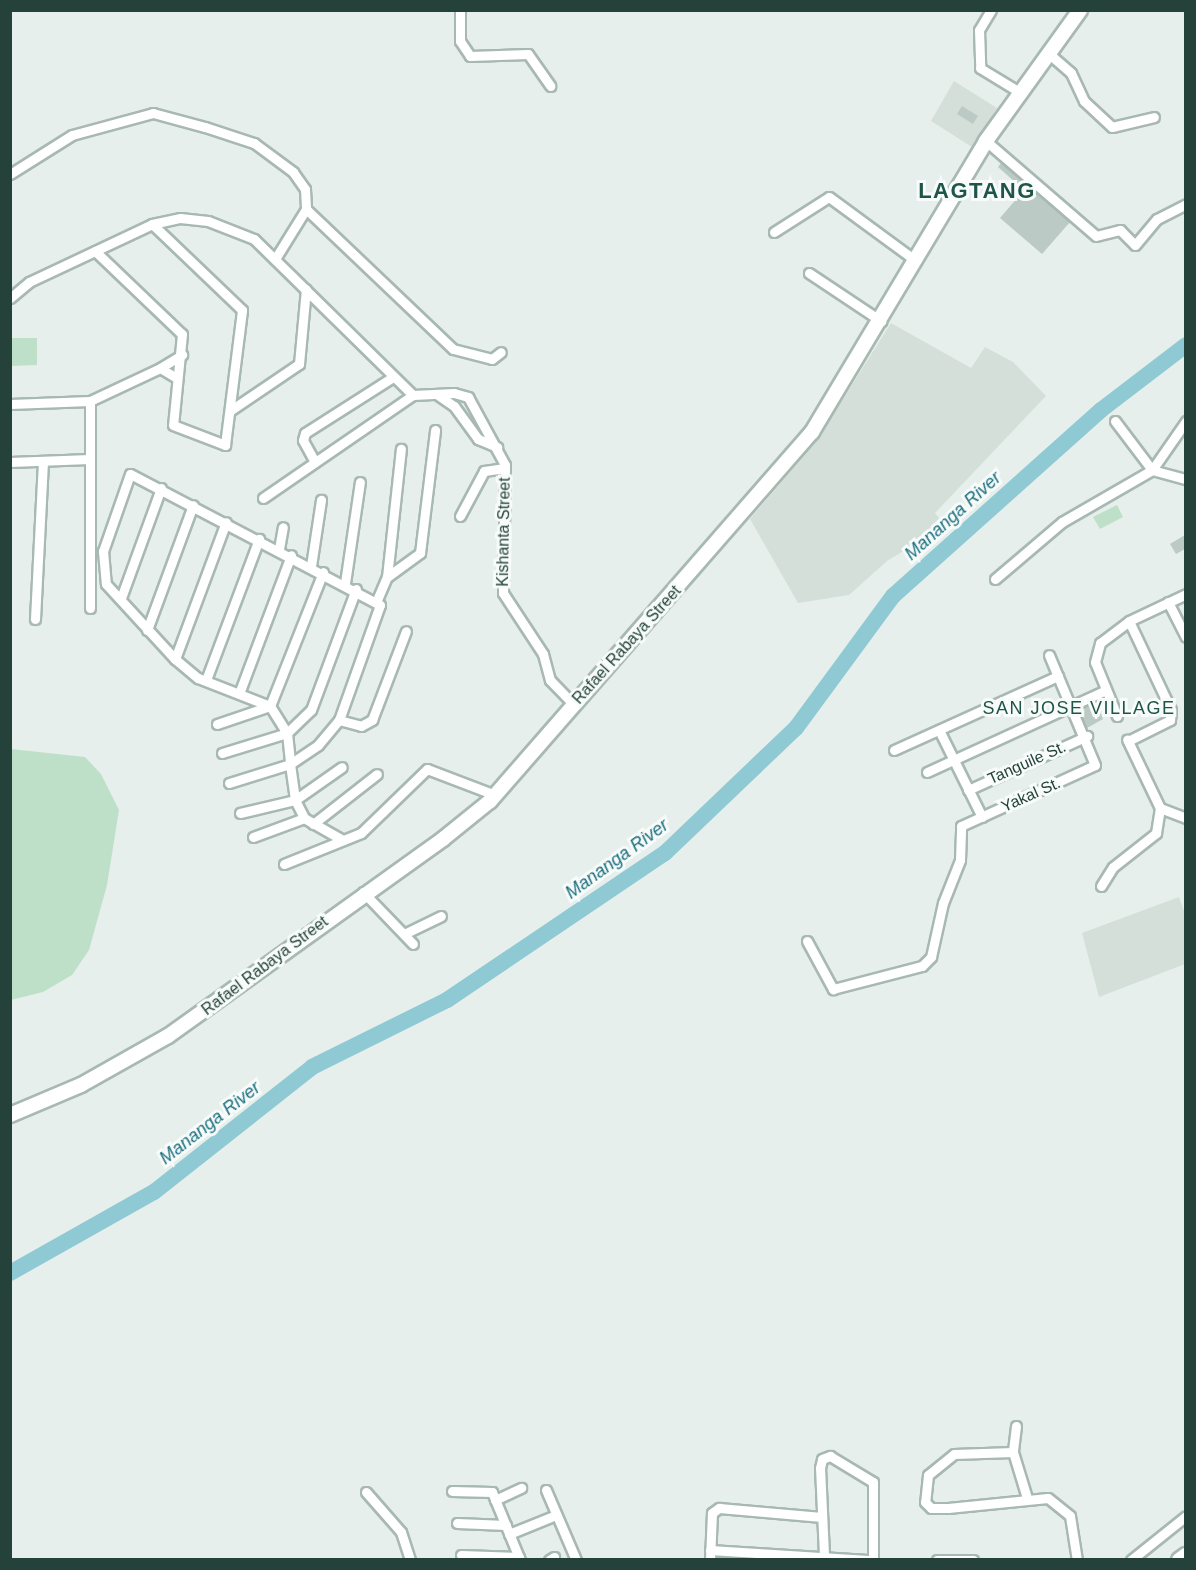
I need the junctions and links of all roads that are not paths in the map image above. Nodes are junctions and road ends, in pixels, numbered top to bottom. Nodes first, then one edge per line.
1 (459, 10) edge
2 (990, 10) edge
3 (1080, 10) edge
4 (1047, 52) junction
5 (550, 86) dead end
6 (1018, 91) junction
7 (1154, 117) dead end
8 (986, 141) junction
9 (10, 174) edge
10 (1185, 204) edge
11 (306, 209) junction
12 (152, 224) junction
13 (774, 232) dead end
14 (95, 251) junction
15 (275, 259) junction
16 (916, 261) junction
17 (809, 273) dead end
18 (306, 289) junction
19 (10, 298) edge
20 (881, 321) junction
21 (501, 352) dead end
22 (182, 355) junction
23 (160, 368) junction
24 (175, 377) junction
25 (393, 377) junction
26 (412, 395) junction
27 (437, 395) junction
28 (90, 401) junction
29 (10, 404) edge
30 (231, 410) junction
31 (480, 416) junction
32 (1115, 421) dead end
33 (1185, 421) edge
34 (465, 426) junction
35 (435, 430) dead end
36 (497, 447) junction
37 (401, 449) dead end
38 (90, 459) junction
39 (10, 462) edge
40 (43, 462) junction
41 (315, 462) junction
42 (505, 468) junction
43 (1152, 470) junction
44 (1185, 479) edge
45 (360, 482) dead end
46 (161, 488) junction
47 (263, 498) dead end
48 (321, 500) dead end
49 (193, 505) junction
50 (460, 516) dead end
51 (226, 522) junction
52 (283, 527) dead end
53 (259, 539) junction
54 (279, 549) junction
55 (291, 555) junction
56 (311, 566) junction
57 (323, 572) junction
58 (387, 577) junction
59 (995, 579) dead end
60 (345, 583) junction
61 (356, 589) junction
62 (1185, 594) edge
63 (121, 598) junction
64 (377, 600) junction
65 (1168, 602) junction
66 (90, 608) dead end
67 (35, 619) dead end
68 (1129, 621) junction
69 (147, 630) junction
70 (406, 631) dead end
71 (1185, 637) edge
72 (1049, 655) dead end
73 (175, 660) junction
74 (1058, 675) junction
75 (206, 680) junction
76 (1106, 690) junction
77 (240, 692) junction
78 (574, 705) junction
79 (270, 706) junction
80 (1072, 706) junction
81 (1117, 716) dead end
82 (339, 720) junction
83 (217, 724) dead end
84 (939, 730) junction
85 (287, 733) junction
86 (1087, 736) junction
87 (894, 750) dead end
88 (222, 753) dead end
89 (952, 760) junction
90 (290, 764) junction
91 (342, 767) dead end
92 (927, 772) dead end
93 (377, 774) dead end
94 (229, 783) dead end
95 (968, 790) junction
96 (495, 795) junction
97 (295, 800) junction
98 (1160, 808) junction
99 (240, 813) dead end
100 (982, 817) junction
101 (304, 818) junction
102 (1185, 818) edge
103 (313, 824) junction
104 (253, 837) dead end
105 (341, 839) junction
106 (284, 864) dead end
107 (1101, 886) dead end
108 (363, 892) junction
109 (441, 916) dead end
110 (405, 934) junction
111 (807, 941) dead end
112 (413, 944) dead end
113 (10, 1115) edge
114 (1016, 1426) dead end
115 (1013, 1452) junction
116 (521, 1488) dead end
117 (546, 1490) dead end
118 (452, 1491) dead end
119 (366, 1492) dead end
120 (1028, 1498) junction
121 (495, 1500) junction
122 (556, 1515) junction
123 (822, 1516) junction
124 (1185, 1516) edge
125 (457, 1523) dead end
126 (507, 1530) junction
127 (461, 1555) dead end
128 (710, 1555) edge
129 (1185, 1555) edge
130 (824, 1556) junction
131 (519, 1558) edge
132 (410, 1560) edge
133 (576, 1560) edge
134 (868, 1560) edge
135 (873, 1560) edge
136 (937, 1560) edge
137 (973, 1560) edge
138 (1077, 1560) edge
139 (1131, 1560) edge
140 (1179, 1560) edge

1 - 5 street
2 - 6 street
3 - 4 main road, Rafael Rabaya Street
4 - 6 main road, Rafael Rabaya Street
4 - 7 street
6 - 8 main road, Rafael Rabaya Street
8 - 10 street
8 - 16 main road, Rafael Rabaya Street
9 - 11 street
11 - 15 street
11 - 21 street
12 - 14 street
12 - 15 street
12 - 30 street
13 - 16 street
14 - 19 street
14 - 22 street
15 - 18 street
16 - 20 main road, Rafael Rabaya Street
17 - 20 street
18 - 25 street
18 - 30 street
20 - 78 main road, Rafael Rabaya Street
22 - 23 street
22 - 24 street
23 - 24 street
23 - 28 street
24 - 30 street
25 - 26 street
25 - 41 street
26 - 27 street
26 - 41 street
27 - 31 street
27 - 34 street
28 - 29 street
28 - 38 street
31 - 34 street
31 - 36 street, Kishanta Street
32 - 43 street
33 - 43 street
34 - 36 street
35 - 58 street
36 - 42 street, Kishanta Street
37 - 58 street
38 - 40 street
38 - 66 street
39 - 40 street
40 - 67 street
41 - 47 street
42 - 50 street
42 - 78 street, Kishanta Street
43 - 44 street
43 - 59 street
45 - 60 street
46 - 49 street
46 - 63 street
46 - 63 street
48 - 56 street
49 - 51 street
49 - 69 street
51 - 53 street
51 - 73 street
52 - 54 street
53 - 54 street
53 - 75 street
54 - 55 street
55 - 56 street
55 - 77 street
56 - 57 street
57 - 60 street
57 - 79 street
58 - 64 street
60 - 61 street
61 - 64 street
61 - 85 street
62 - 65 street
63 - 69 street
64 - 82 street
65 - 68 street
65 - 71 street
68 - 76 street
68 - 98 street
69 - 73 street
70 - 82 street
72 - 74 street
73 - 75 street
74 - 80 street
74 - 84 street
75 - 77 street
76 - 80 street
76 - 81 street
77 - 79 street
78 - 96 main road, Rafael Rabaya Street
79 - 83 street
79 - 85 street
80 - 86 street
80 - 89 street
82 - 90 street
84 - 87 street
84 - 89 street
85 - 88 street
85 - 90 street
86 - 95 street, Tanguile St.
86 - 100 street, Yakal St.
89 - 92 street
89 - 95 street
90 - 94 street
90 - 97 street
91 - 97 street
93 - 103 street
95 - 100 street
96 - 105 street
96 - 108 main road, Rafael Rabaya Street
97 - 99 street
97 - 101 street
98 - 102 street
98 - 107 street
100 - 111 street, Yakal St.
101 - 103 street
101 - 104 street
103 - 105 street
105 - 106 street
108 - 110 street
108 - 113 main road, Rafael Rabaya Street
109 - 110 street
110 - 112 street
114 - 115 street
115 - 120 street
115 - 120 street
116 - 121 street
117 - 122 street
118 - 121 street
119 - 132 street
120 - 138 street
121 - 126 street
122 - 126 street
122 - 133 street
123 - 128 street
123 - 130 street
123 - 135 street
124 - 139 street
125 - 126 street
126 - 131 street
127 - 131 street
128 - 130 street
129 - 140 main road
130 - 134 street
136 - 137 street

